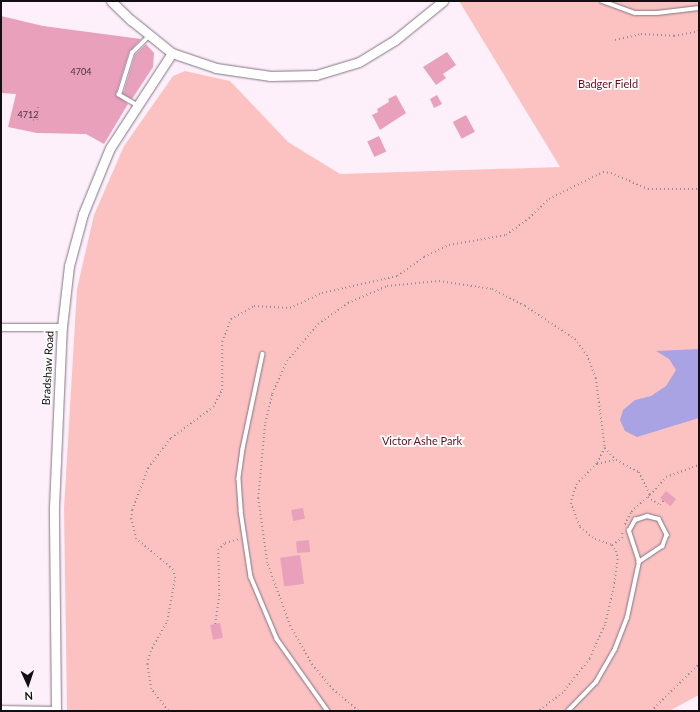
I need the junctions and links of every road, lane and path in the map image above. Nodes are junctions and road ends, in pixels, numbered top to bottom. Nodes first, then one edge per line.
1 (111, 1) edge
2 (443, 1) edge
3 (602, 1) edge
4 (699, 8) edge
5 (699, 31) edge
6 (150, 35) junction
7 (615, 40) dead end
8 (172, 53) junction
9 (38, 105) dead end
10 (136, 105) junction
11 (34, 120) dead end
12 (699, 189) edge
13 (1, 326) edge
14 (62, 327) junction
15 (264, 354) dead end
16 (605, 448) junction
17 (616, 460) junction
18 (597, 464) junction
19 (699, 465) edge
20 (650, 495) junction
21 (648, 497) junction
22 (664, 500) dead end
23 (245, 538) junction
24 (612, 545) junction
25 (639, 562) junction
26 (215, 624) dead end
27 (699, 664) edge
28 (1, 708) edge
29 (56, 710) edge
30 (168, 711) edge
31 (328, 711) edge
32 (358, 711) edge
33 (539, 711) edge
34 (568, 711) edge
35 (651, 711) edge

1 - 6 street
2 - 8 street
3 - 4 lane
5 - 7 path
6 - 8 street
6 - 10 lane
8 - 10 street, Bradshaw Road
9 - 11 path
10 - 14 street, Bradshaw Road
12 - 30 path
13 - 14 street
14 - 29 street, Bradshaw Road
15 - 23 lane
16 - 17 path
16 - 18 path
16 - 32 path
17 - 18 path
17 - 20 path
18 - 24 path
19 - 20 path
20 - 21 path
21 - 22 path
21 - 24 path
23 - 26 path
23 - 31 lane
24 - 33 path
25 - 25 lane
25 - 34 lane
27 - 35 path
28 - 29 lane

